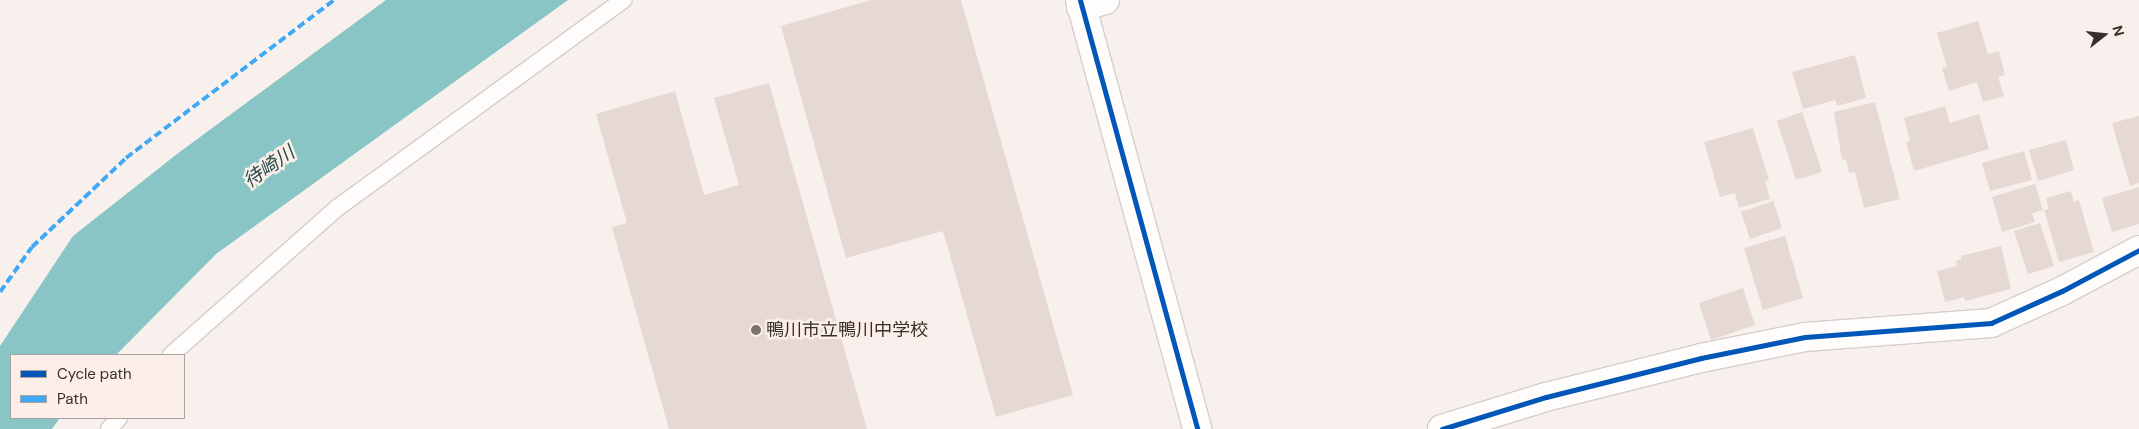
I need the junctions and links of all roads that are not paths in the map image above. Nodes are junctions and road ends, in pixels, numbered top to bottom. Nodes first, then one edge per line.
1 (623, 0) edge
2 (1089, 2) edge
3 (2139, 250) edge
4 (172, 354) edge
5 (118, 419) edge
6 (109, 429) edge
7 (1197, 429) edge
8 (1442, 429) edge

1 - 4 lane
2 - 7 street
3 - 8 street
5 - 6 lane

